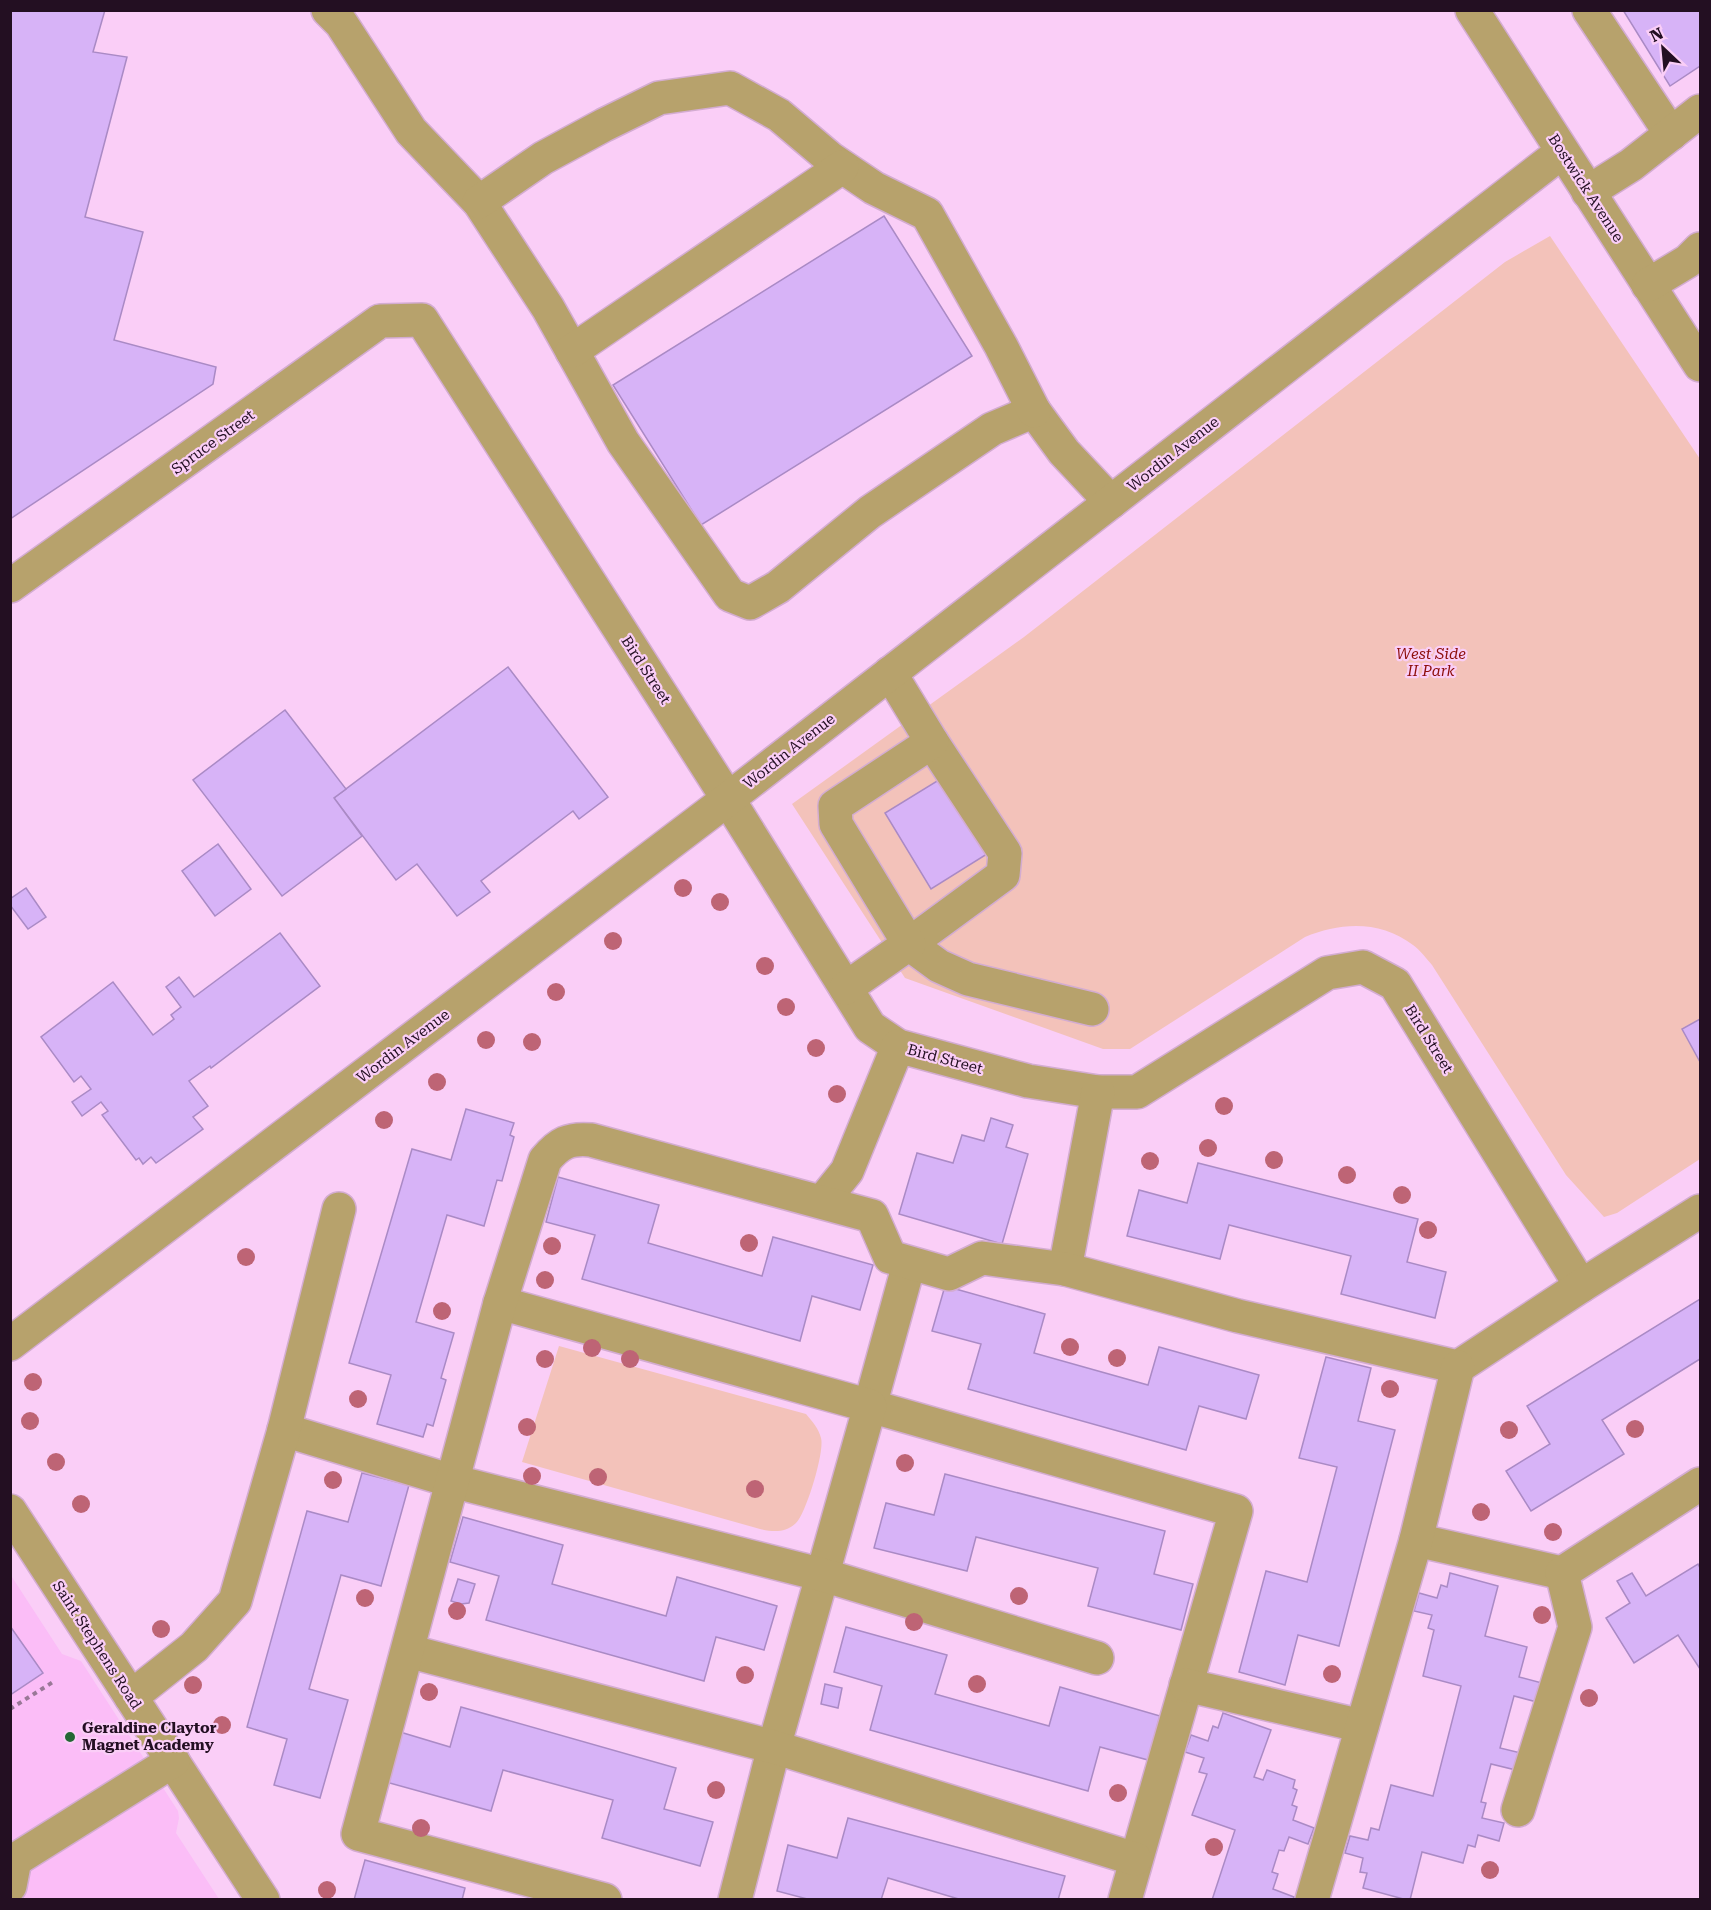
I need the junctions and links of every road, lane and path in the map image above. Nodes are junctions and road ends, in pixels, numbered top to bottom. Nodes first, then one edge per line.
1 (328, 10) edge
2 (1472, 10) edge
3 (1589, 10) edge
4 (1701, 111) edge
5 (1671, 134) junction
6 (1562, 152) junction
7 (842, 167) junction
8 (1588, 192) junction
9 (478, 202) junction
10 (1701, 249) edge
11 (1648, 285) junction
12 (422, 320) joint
13 (572, 351) junction
14 (1701, 365) edge
15 (1034, 411) junction
16 (1111, 502) junction
17 (10, 586) edge
18 (890, 673) junction
19 (932, 742) junction
20 (728, 799) junction
21 (909, 944) junction
22 (846, 988) junction
23 (1092, 1009) dead end
24 (898, 1047) junction
25 (1098, 1092) junction
26 (822, 1202) junction
27 (339, 1209) dead end
28 (1701, 1211) edge
29 (909, 1264) junction
30 (1065, 1269) junction
31 (1581, 1286) junction
32 (500, 1303) junction
33 (10, 1344) edge
34 (1458, 1367) junction
35 (870, 1406) junction
36 (284, 1430) junction
37 (452, 1481) junction
38 (1701, 1484) edge
39 (10, 1511) edge
40 (1416, 1540) junction
41 (1562, 1573) junction
42 (823, 1575) junction
43 (408, 1651) junction
44 (1097, 1658) dead end
45 (53, 1682) dead end
46 (1186, 1685) junction
47 (131, 1696) junction
48 (10, 1709) edge
49 (1362, 1726) junction
50 (774, 1747) junction
51 (173, 1761) junction
52 (1518, 1810) dead end
53 (1135, 1859) junction
54 (10, 1886) edge
55 (263, 1899) edge
56 (604, 1899) edge
57 (735, 1899) edge
58 (1125, 1899) edge
59 (1312, 1899) edge

1 - 9 street
2 - 6 street, Bostwick Avenue
3 - 5 street
4 - 5 street
5 - 8 street
6 - 8 street, Bostwick Avenue
6 - 16 street, Wordin Avenue
7 - 9 street
7 - 13 street
7 - 15 street
8 - 11 street, Bostwick Avenue
9 - 13 street
10 - 11 street
11 - 14 street, Bostwick Avenue
12 - 17 street, Spruce Street
12 - 20 street, Bird Street
13 - 15 street
15 - 16 street
16 - 18 street, Wordin Avenue
18 - 19 street
18 - 20 street, Wordin Avenue
19 - 21 street
19 - 21 street
20 - 22 street, Bird Street
20 - 33 street, Wordin Avenue
21 - 22 street
21 - 23 street
22 - 24 street, Bird Street
24 - 25 street, Bird Street
24 - 26 street
25 - 30 street
25 - 31 street, Bird Street
26 - 29 street
26 - 32 street
27 - 36 street
28 - 31 street
29 - 30 street
29 - 35 street
30 - 34 street
31 - 34 street
32 - 35 street
32 - 37 street
34 - 40 street
35 - 42 street
35 - 46 street
36 - 37 street
36 - 47 street
37 - 42 street
37 - 43 street
38 - 41 street
39 - 47 street, Saint Stephens Road
40 - 41 street
40 - 49 street
41 - 52 street
42 - 44 street
42 - 50 street
43 - 50 street
43 - 56 street
45 - 48 path
46 - 49 street
46 - 53 street
47 - 51 street, Saint Stephens Road
49 - 59 street
50 - 53 street
50 - 57 street
51 - 54 street
51 - 55 street, Saint Stephens Road
53 - 58 street

